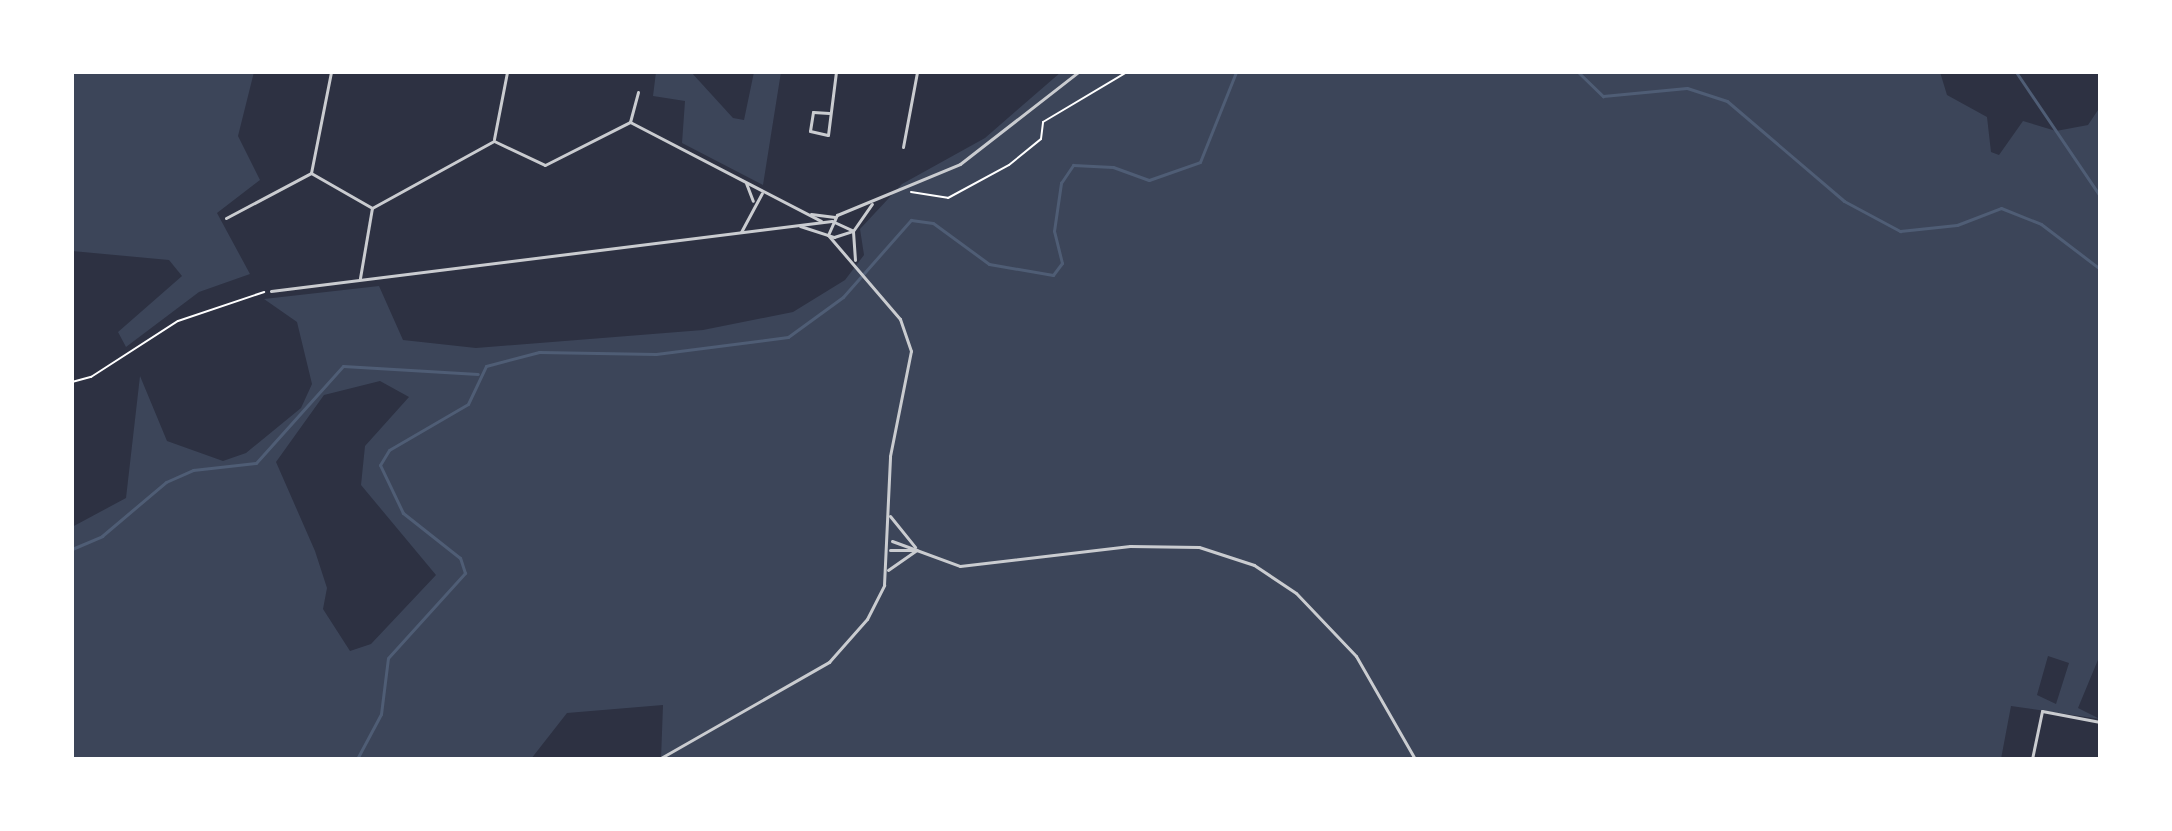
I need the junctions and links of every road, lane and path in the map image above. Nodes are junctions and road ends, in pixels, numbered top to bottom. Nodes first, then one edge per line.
1 (331, 72) edge
2 (507, 72) edge
3 (836, 72) edge
4 (917, 72) edge
5 (1078, 72) edge
6 (1127, 72) edge
7 (638, 92) dead end
8 (829, 113) junction
9 (630, 122) junction
10 (494, 141) junction
11 (903, 147) dead end
12 (311, 173) junction
13 (746, 183) junction
14 (907, 190) junction
15 (763, 192) junction
16 (753, 201) junction
17 (875, 202) junction
18 (372, 208) junction
19 (807, 214) junction
20 (226, 218) dead end
21 (834, 219) junction
22 (822, 222) junction
23 (797, 225) junction
24 (853, 231) junction
25 (741, 232) junction
26 (828, 235) junction
27 (855, 260) junction
28 (360, 278) junction
29 (271, 291) joint
30 (72, 382) edge
31 (890, 516) junction
32 (890, 541) junction
33 (890, 550) junction
34 (917, 550) junction
35 (888, 570) junction
36 (2100, 722) edge
37 (659, 759) edge
38 (1415, 759) edge
39 (2032, 759) edge

1 - 12 street
2 - 10 street
3 - 8 street
4 - 11 street
5 - 14 street
6 - 14 path
7 - 9 street
8 - 8 street
9 - 10 street
9 - 13 street
10 - 18 street
12 - 18 street
12 - 20 street
13 - 15 street
13 - 16 street
14 - 17 street
15 - 16 street
15 - 19 street
16 - 25 street
17 - 21 street
17 - 24 street
18 - 28 street
19 - 21 street
19 - 22 street
21 - 22 street
21 - 24 street
21 - 26 street
22 - 23 street
23 - 25 street
23 - 26 street
24 - 26 street
24 - 27 street
25 - 28 street
26 - 27 street
27 - 31 street
28 - 29 street
29 - 30 path
31 - 32 street
31 - 34 street
32 - 33 street
32 - 34 street
33 - 34 street
33 - 35 street
34 - 35 street
34 - 38 street
35 - 37 street
36 - 39 street

